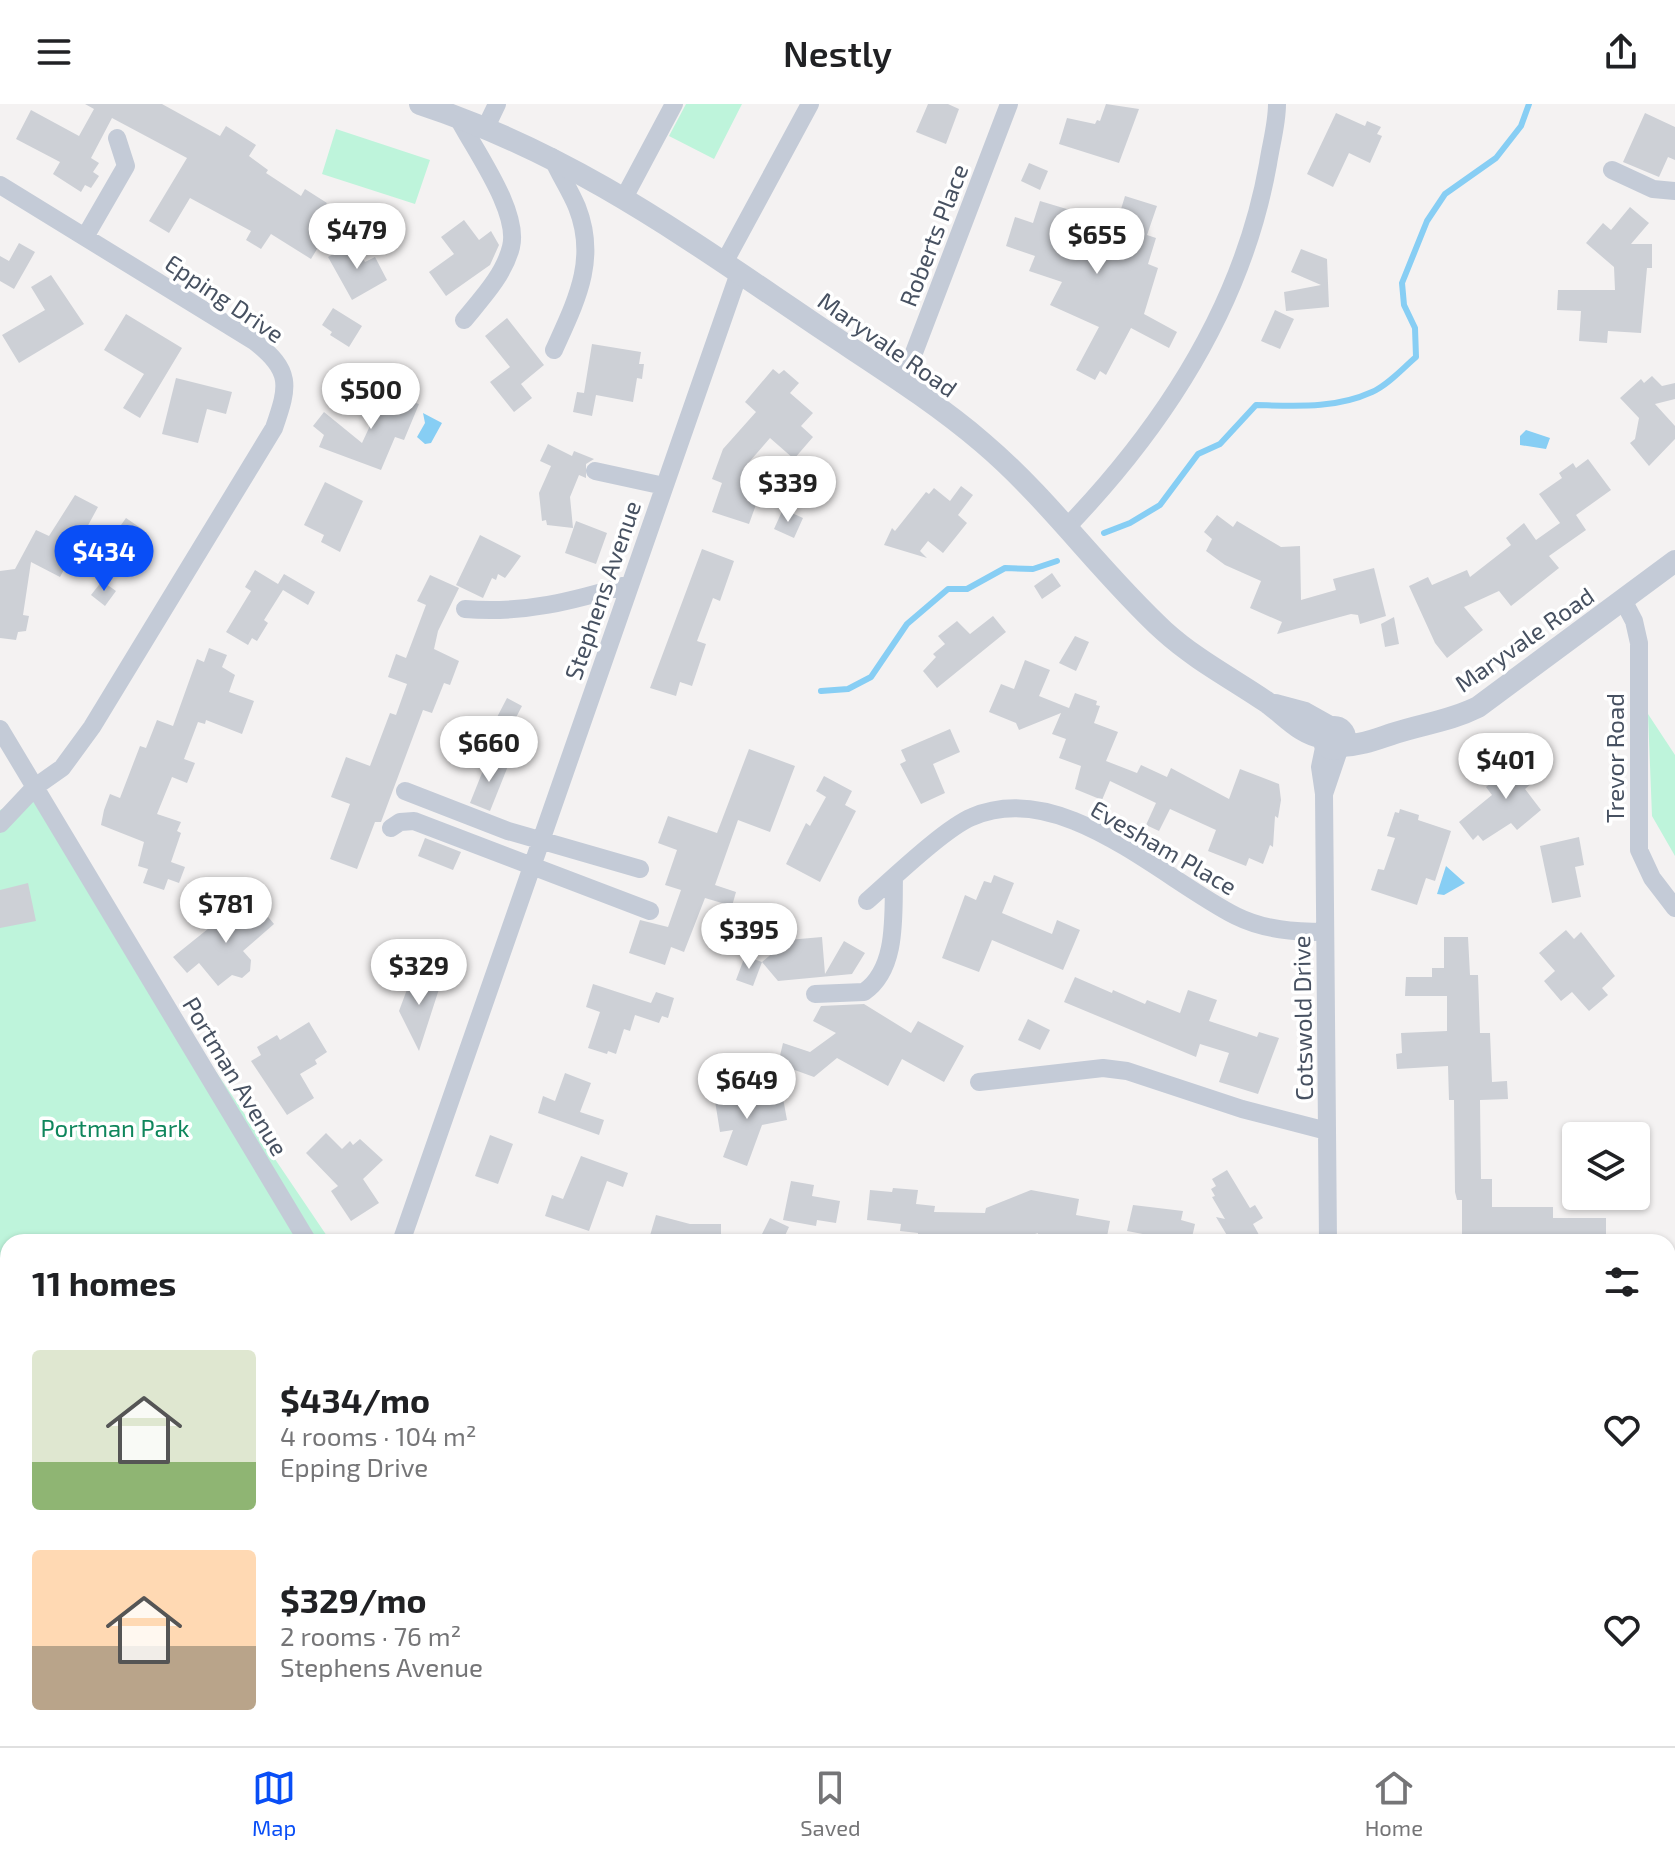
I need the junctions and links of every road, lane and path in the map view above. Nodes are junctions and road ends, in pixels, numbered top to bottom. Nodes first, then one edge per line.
1 (420, 104) edge
2 (497, 104) edge
3 (674, 104) edge
4 (810, 104) edge
5 (1009, 104) edge
6 (1277, 104) edge
7 (457, 116) junction
8 (486, 127) junction
9 (117, 138) dead end
10 (552, 157) junction
11 (1612, 170) dead end
12 (0, 185) edge
13 (1675, 191) edge
14 (625, 196) junction
15 (85, 237) junction
16 (731, 268) junction
17 (464, 320) dead end
18 (554, 350) dead end
19 (902, 384) junction
20 (595, 471) dead end
21 (664, 486) junction
22 (1067, 527) junction
23 (1675, 561) edge
24 (629, 584) junction
25 (1623, 600) junction
26 (465, 609) dead end
27 (0, 729) edge
28 (1334, 738) junction
29 (35, 787) junction
30 (405, 791) dead end
31 (0, 824) edge
32 (391, 828) dead end
33 (540, 838) junction
34 (530, 868) junction
35 (640, 869) dead end
36 (894, 877) junction
37 (867, 901) dead end
38 (1675, 908) edge
39 (650, 911) dead end
40 (1325, 932) junction
41 (815, 994) dead end
42 (979, 1082) dead end
43 (1327, 1131) junction
44 (303, 1234) edge
45 (404, 1234) edge
46 (1328, 1234) edge

1 - 7 street, Maryvale Road
2 - 8 street
3 - 14 street
4 - 16 street, Stephens Avenue
5 - 19 street, Roberts Place
6 - 22 street
7 - 8 street, Maryvale Road
7 - 17 street
8 - 10 street, Maryvale Road
9 - 15 street
10 - 14 street, Maryvale Road
10 - 18 street
11 - 13 street
12 - 15 street, Epping Drive
14 - 16 street, Maryvale Road
15 - 29 street, Epping Drive
16 - 19 street, Maryvale Road
16 - 21 street, Stephens Avenue
19 - 22 street, Maryvale Road
20 - 21 street
21 - 24 street, Stephens Avenue
22 - 28 street, Maryvale Road
23 - 25 street, Maryvale Road
24 - 26 street
24 - 33 street, Stephens Avenue
25 - 28 street, Maryvale Road
25 - 38 street, Trevor Road
27 - 29 street, Portman Avenue
28 - 40 street, Cotswold Drive
29 - 31 street, Epping Drive
29 - 44 street, Portman Avenue
30 - 33 street
32 - 34 street
33 - 34 street, Stephens Avenue
33 - 35 street
34 - 39 street
34 - 45 street, Stephens Avenue
36 - 37 street, Evesham Place
36 - 40 street, Evesham Place
36 - 41 street
40 - 43 street, Cotswold Drive
42 - 43 street
43 - 46 street, Cotswold Drive

